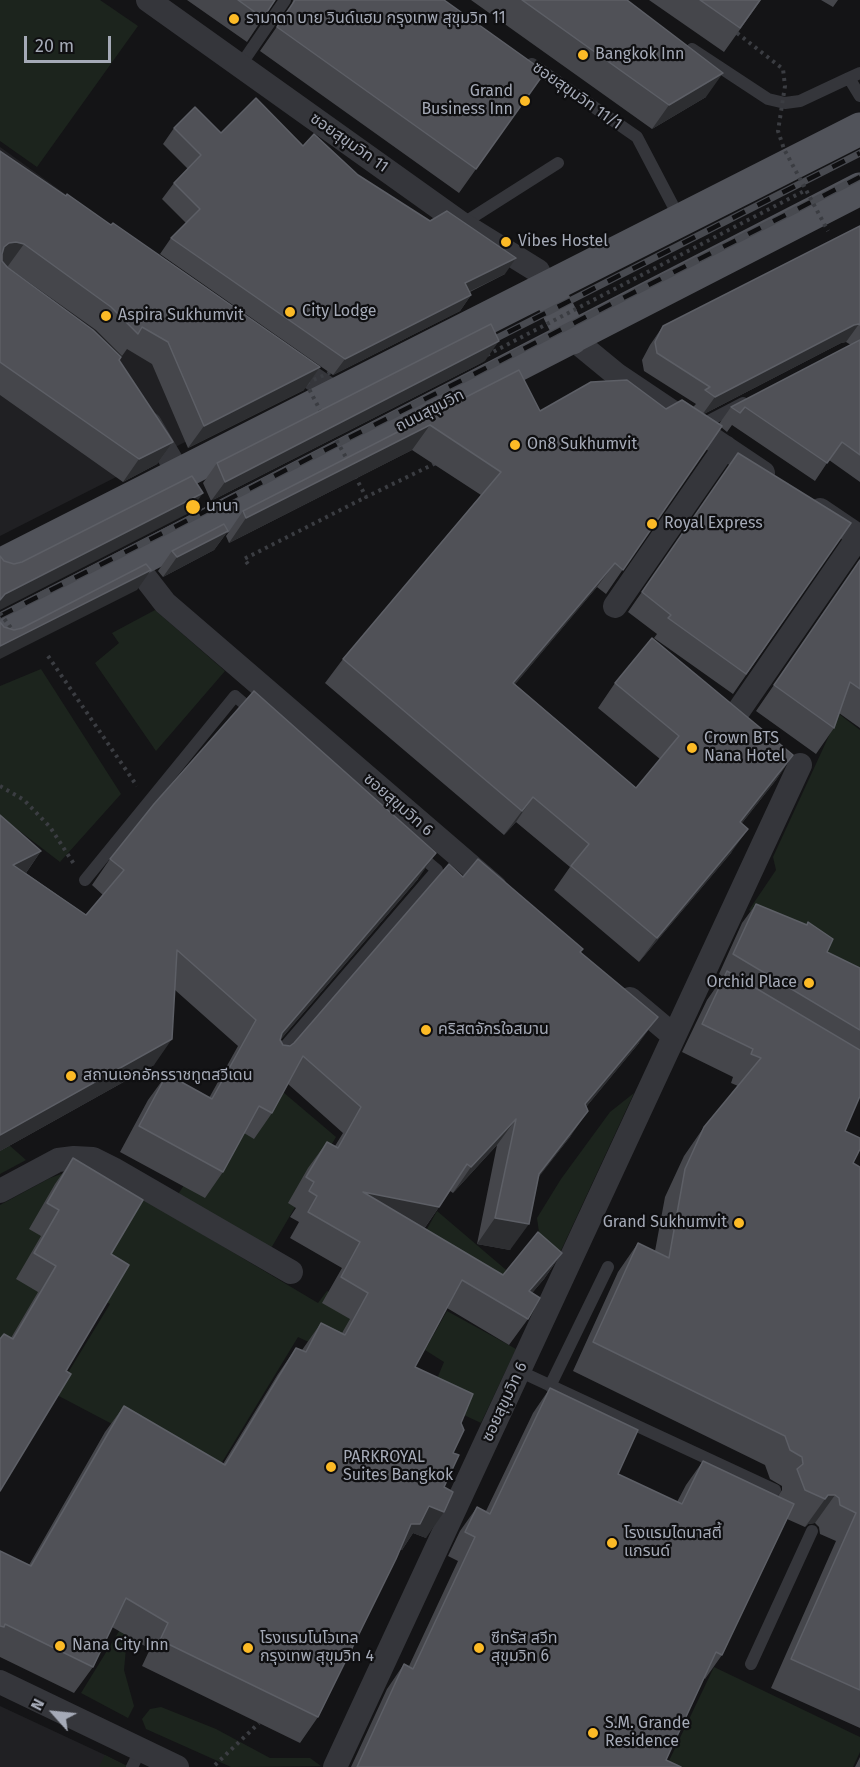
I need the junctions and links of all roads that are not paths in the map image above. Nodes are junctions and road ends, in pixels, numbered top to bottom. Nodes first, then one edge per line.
1 (148, 0) edge
2 (285, 0) edge
3 (692, 49) edge
4 (518, 54) edge
5 (240, 66) junction
6 (855, 76) edge
7 (860, 96) edge
8 (860, 129) edge
9 (558, 163) dead end
10 (860, 189) edge
11 (681, 220) junction
12 (462, 224) junction
13 (547, 288) junction
14 (572, 338) junction
15 (269, 349) edge
16 (755, 396) edge
17 (331, 401) junction
18 (141, 407) edge
19 (695, 428) junction
20 (725, 447) junction
21 (179, 474) junction
22 (859, 536) edge
23 (134, 562) junction
24 (0, 565) edge
25 (615, 606) dead end
26 (9, 634) edge
27 (739, 710) edge
28 (269, 725) edge
29 (800, 765) dead end
30 (410, 847) edge
31 (454, 853) junction
32 (437, 870) junction
33 (85, 880) dead end
34 (509, 899) edge
35 (610, 983) edge
36 (674, 1036) junction
37 (270, 1064) edge
38 (0, 1191) edge
39 (609, 1267) dead end
40 (291, 1272) dead end
41 (519, 1371) junction
42 (550, 1386) junction
43 (774, 1490) dead end
44 (812, 1530) edge
45 (751, 1664) dead end
46 (0, 1682) edge
47 (136, 1758) edge
48 (177, 1767) edge
49 (335, 1767) edge

1 - 5 street, ซอยสุขุมวิท 11
2 - 5 lane
3 - 6 lane
4 - 11 lane, ซอยสุขุมวิท 11/1
5 - 12 street, ซอยสุขุมวิท 11
6 - 7 lane
8 - 11 main road
9 - 12 lane
10 - 14 main road, ถนนสุขุมวิท
11 - 13 main road
12 - 13 street, ซอยสุขุมวิท 11
13 - 14 main road
13 - 17 main road
14 - 19 street
14 - 23 main road, ถนนสุขุมวิท
15 - 17 street
16 - 19 lane
17 - 21 main road
18 - 21 street
19 - 20 street
20 - 22 street
20 - 25 street
21 - 24 main road
22 - 27 street
23 - 26 main road, ถนนสุขุมวิท
23 - 31 street, ซอยสุขุมวิท 6
28 - 33 lane
29 - 36 street, ซอยสุขุมวิท 6
30 - 32 lane
31 - 32 lane
31 - 34 street, ซอยสุขุมวิท 6
32 - 37 lane
35 - 36 street
36 - 41 street, ซอยสุขุมวิท 6
38 - 40 street
39 - 42 lane
41 - 42 lane
41 - 49 street, ซอยสุขุมวิท 6
42 - 43 lane
44 - 45 lane
46 - 47 street
47 - 48 street

